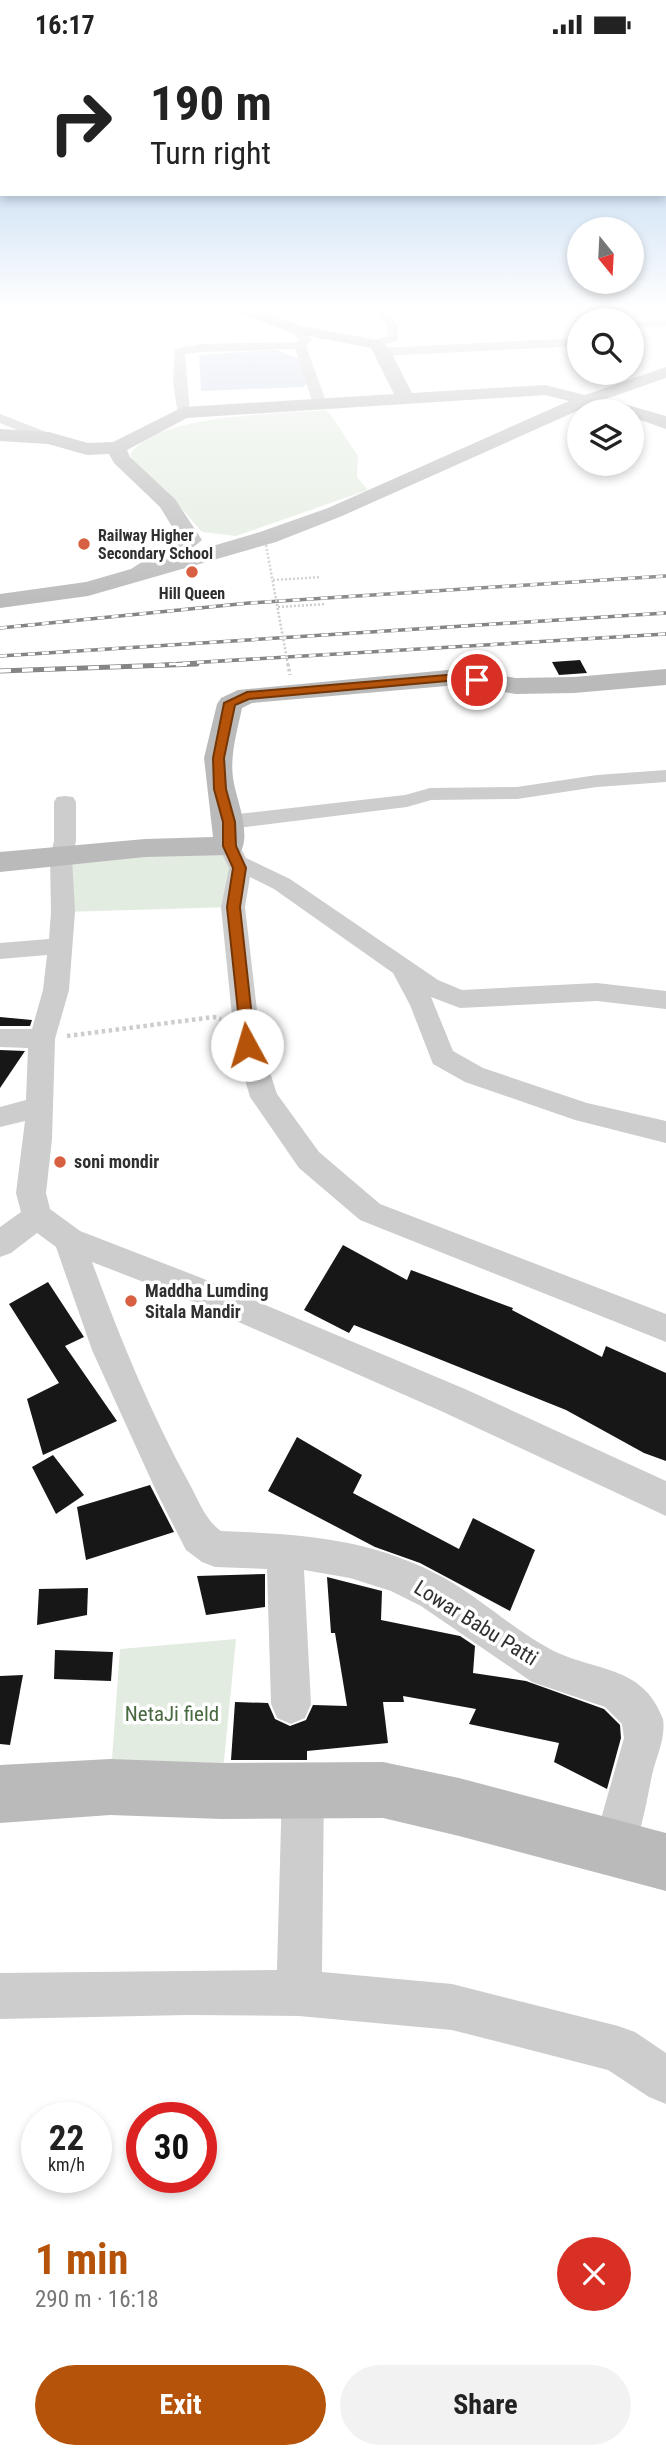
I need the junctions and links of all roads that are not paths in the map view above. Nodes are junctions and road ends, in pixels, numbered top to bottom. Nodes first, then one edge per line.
1 (228, 410) edge
2 (564, 410) edge
3 (183, 413) joint
4 (644, 414) edge
5 (0, 418) edge
6 (666, 423) edge
7 (0, 435) edge
8 (49, 438) junction
9 (117, 448) junction
10 (135, 577) junction
11 (0, 601) edge
12 (666, 677) edge
13 (666, 776) edge
14 (65, 802) dead end
15 (232, 843) junction
16 (61, 858) junction
17 (0, 862) edge
18 (60, 946) junction
19 (0, 951) edge
20 (402, 968) junction
21 (666, 1000) edge
22 (0, 1038) edge
23 (42, 1039) junction
24 (39, 1107) junction
25 (0, 1117) edge
26 (666, 1132) edge
27 (37, 1216) junction
28 (69, 1240) junction
29 (0, 1244) edge
30 (666, 1328) edge
31 (666, 1499) edge
32 (285, 1552) junction
33 (291, 1704) dead end
34 (303, 1789) junction
35 (0, 1794) edge
36 (614, 1847) junction
37 (666, 1862) edge
38 (299, 1993) junction
39 (0, 1996) edge
40 (666, 2080) edge

1 - 3 main road
2 - 10 main road
3 - 9 main road
4 - 6 main road
5 - 8 street
7 - 8 main road
8 - 9 main road
9 - 10 main road
10 - 11 main road
12 - 15 main road
13 - 15 street
14 - 16 street
15 - 16 main road
15 - 20 street
15 - 30 street
16 - 17 main road
16 - 18 street
18 - 19 street
18 - 23 street
20 - 21 street
20 - 26 street
22 - 23 street
23 - 24 street
24 - 25 street
24 - 27 street
27 - 28 street
27 - 29 street
28 - 31 street
28 - 32 street, Lowar Babu Patti
32 - 33 street
32 - 36 street, Lowar Babu Patti
34 - 35 main road
34 - 36 main road
34 - 38 street
36 - 37 main road
38 - 39 street
38 - 40 street

